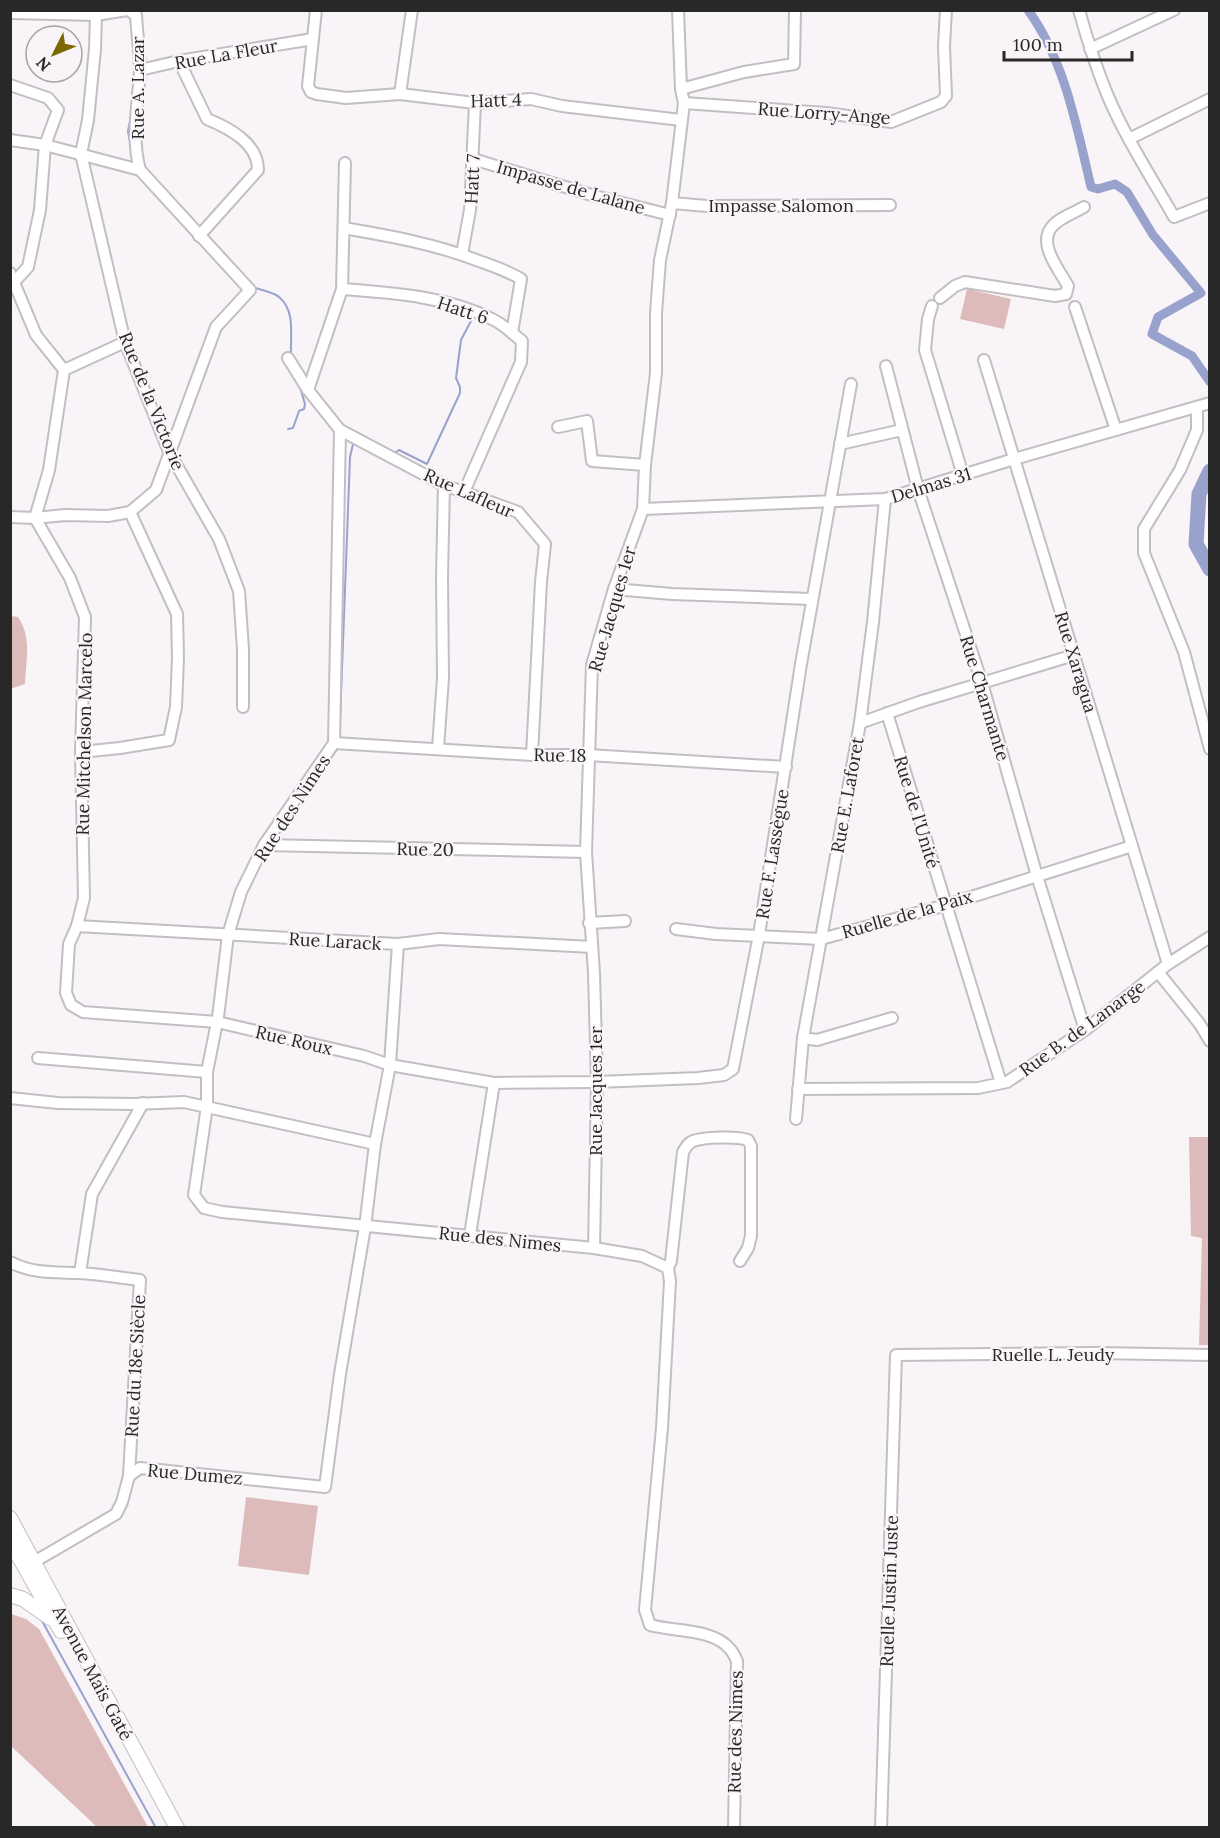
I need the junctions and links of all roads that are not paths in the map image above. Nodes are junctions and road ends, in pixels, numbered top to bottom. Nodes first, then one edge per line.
1 (127, 10) edge
2 (316, 10) edge
3 (412, 10) edge
4 (678, 10) edge
5 (795, 10) edge
6 (946, 10) edge
7 (1079, 10) edge
8 (1174, 10) edge
9 (10, 13) edge
10 (61, 13) edge
11 (96, 15) junction
12 (313, 39) junction
13 (1090, 49) junction
14 (179, 61) junction
15 (140, 70) junction
16 (10, 85) edge
17 (681, 89) junction
18 (400, 94) junction
19 (1209, 99) edge
20 (475, 103) junction
21 (684, 103) junction
22 (681, 120) junction
23 (1129, 139) junction
24 (10, 140) edge
25 (45, 145) junction
26 (81, 154) junction
27 (472, 159) junction
28 (345, 163) dead end
29 (140, 170) junction
30 (672, 203) junction
31 (1209, 203) edge
32 (890, 205) dead end
33 (1084, 207) dead end
34 (670, 215) junction
35 (344, 228) junction
36 (199, 236) junction
37 (462, 254) junction
38 (13, 277) edge
39 (342, 289) junction
40 (940, 298) dead end
41 (932, 306) dead end
42 (1075, 307) dead end
43 (512, 333) junction
44 (125, 342) junction
45 (288, 358) dead end
46 (984, 360) dead end
47 (886, 366) dead end
48 (64, 370) junction
49 (851, 384) dead end
50 (308, 390) junction
51 (1209, 403) edge
52 (1197, 406) junction
53 (558, 427) dead end
54 (340, 430) junction
55 (902, 430) junction
56 (1116, 430) junction
57 (840, 444) junction
58 (169, 452) junction
59 (1014, 459) junction
60 (645, 465) junction
61 (963, 475) junction
62 (444, 485) junction
63 (918, 489) junction
64 (464, 492) junction
65 (885, 499) junction
66 (829, 503) junction
67 (643, 509) junction
68 (130, 512) junction
69 (10, 517) edge
70 (36, 518) junction
71 (614, 589) junction
72 (812, 599) junction
73 (1074, 655) junction
74 (982, 683) junction
75 (243, 707) dead end
76 (887, 713) junction
77 (860, 723) junction
78 (334, 743) junction
79 (438, 748) junction
80 (1209, 748) edge
81 (81, 752) junction
82 (532, 755) junction
83 (588, 755) junction
84 (786, 767) junction
85 (264, 845) junction
86 (1132, 846) junction
87 (586, 852) junction
88 (1037, 876) junction
89 (946, 905) junction
90 (625, 921) dead end
91 (589, 922) junction
92 (77, 926) junction
93 (676, 929) dead end
94 (228, 935) junction
95 (759, 935) junction
96 (1209, 937) edge
97 (821, 939) junction
98 (398, 944) junction
99 (592, 947) junction
100 (1168, 964) junction
101 (1158, 972) junction
102 (892, 1018) dead end
103 (217, 1022) junction
104 (1085, 1029) junction
105 (803, 1038) junction
106 (1209, 1041) edge
107 (38, 1058) dead end
108 (390, 1065) junction
109 (207, 1072) junction
110 (597, 1082) junction
111 (494, 1083) junction
112 (1001, 1083) junction
113 (798, 1089) junction
114 (10, 1098) edge
115 (143, 1103) junction
116 (207, 1106) junction
117 (796, 1119) dead end
118 (375, 1144) junction
119 (365, 1227) junction
120 (470, 1235) junction
121 (594, 1248) junction
122 (740, 1261) dead end
123 (10, 1262) edge
124 (668, 1268) junction
125 (80, 1273) junction
126 (896, 1355) joint
127 (1209, 1355) edge
128 (129, 1476) junction
129 (10, 1518) edge
130 (10, 1542) edge
131 (29, 1565) junction
132 (10, 1574) edge
133 (10, 1595) edge
134 (57, 1624) junction
135 (168, 1827) edge
136 (177, 1827) edge
137 (734, 1827) edge
138 (881, 1827) edge

1 - 11 street
1 - 15 street, Rue A. Lazar
2 - 12 street
3 - 18 street
4 - 17 street, Rue Jacques 1er
5 - 17 street
6 - 21 street, Rue Lorry-Ange
7 - 13 street
8 - 13 street
9 - 10 street
10 - 11 street
11 - 26 street, Rue de la Victorie
12 - 14 street, Rue La Fleur
12 - 18 street, Hatt 4
13 - 23 street
14 - 15 street, Rue La Fleur
14 - 36 street
15 - 29 street, Rue A. Lazar
16 - 25 street
17 - 21 street, Rue Jacques 1er
18 - 20 street, Hatt 4
19 - 23 street
20 - 22 street, Hatt 4
20 - 27 street, Hatt 7
21 - 22 street, Rue Jacques 1er
22 - 30 street, Rue Jacques 1er
23 - 31 street
24 - 25 street
25 - 26 street
25 - 38 street
26 - 29 street
26 - 44 street, Rue de la Victorie
27 - 34 street, Impasse de Lalane
27 - 37 street, Hatt 7
28 - 35 street
29 - 36 street
30 - 32 street, Impasse Salomon
30 - 34 street, Rue Jacques 1er
33 - 40 street
34 - 60 street, Rue Jacques 1er
35 - 37 street
35 - 39 street
36 - 58 street
37 - 43 street
38 - 48 street
39 - 43 street, Hatt 6
39 - 50 street
41 - 61 street
42 - 56 street
43 - 64 street
44 - 48 street
44 - 58 street, Rue de la Victorie
45 - 50 street, Rue Lafleur
46 - 59 street, Rue Xaragua
47 - 55 street, Rue Charmante
48 - 70 street
49 - 57 street, Rue F. Lassègue
50 - 54 street, Rue Lafleur
51 - 52 street, Delmas 31
52 - 56 street, Delmas 31
52 - 80 street
53 - 60 street
54 - 62 street, Rue Lafleur
54 - 78 street
55 - 57 street
55 - 63 street, Rue Charmante
56 - 59 street, Delmas 31
57 - 66 street, Rue F. Lassègue
58 - 68 street
58 - 75 street, Rue de la Victorie
59 - 61 street, Delmas 31
59 - 73 street, Rue Xaragua
60 - 67 street, Rue Jacques 1er
61 - 63 street, Delmas 31
62 - 64 street, Rue Lafleur
62 - 79 street
63 - 65 street, Delmas 31
63 - 74 street, Rue Charmante
64 - 82 street, Rue Lafleur
65 - 66 street, Delmas 31
65 - 77 street, Rue E. Laforet
66 - 67 street, Delmas 31
66 - 72 street, Rue F. Lassègue
67 - 71 street, Rue Jacques 1er
68 - 70 street
68 - 81 street
69 - 70 street
70 - 81 street, Rue Mitchelson Marcelo
71 - 72 street
71 - 83 street, Rue Jacques 1er
72 - 84 street, Rue F. Lassègue
73 - 74 street
73 - 86 street, Rue Xaragua
74 - 76 street
74 - 88 street, Rue Charmante
76 - 77 street
76 - 89 street, Rue de l'Unité
77 - 97 street, Rue E. Laforet
78 - 79 street, Rue 18
78 - 85 street, Rue des Nimes
79 - 82 street, Rue 18
81 - 92 street, Rue Mitchelson Marcelo
82 - 83 street, Rue 18
83 - 84 street, Rue 18
83 - 87 street, Rue Jacques 1er
84 - 95 street, Rue F. Lassègue
85 - 87 street, Rue 20
85 - 94 street, Rue des Nimes
86 - 88 street, Ruelle de la Paix
86 - 100 street, Rue Xaragua
87 - 91 street, Rue Jacques 1er
88 - 89 street, Ruelle de la Paix
88 - 104 street, Rue Charmante
89 - 97 street, Ruelle de la Paix
89 - 112 street, Rue de l'Unité
90 - 91 street
91 - 99 street, Rue Jacques 1er
92 - 94 street, Rue Larack
92 - 103 street, Rue Roux
93 - 95 street, Ruelle de la Paix
94 - 98 street, Rue Larack
94 - 103 street, Rue des Nimes
95 - 97 street, Ruelle de la Paix
95 - 110 street, Rue F. Lassègue
96 - 100 street, Rue B. de Lanarge
97 - 105 street, Rue E. Laforet
98 - 99 street, Rue Larack
98 - 108 street
99 - 110 street, Rue Jacques 1er
100 - 101 street, Rue B. de Lanarge
101 - 104 street, Rue B. de Lanarge
101 - 106 street
102 - 105 street
103 - 108 street, Rue Roux
103 - 109 street, Rue des Nimes
104 - 112 street, Rue B. de Lanarge
105 - 113 street, Rue E. Laforet
107 - 109 street
108 - 111 street, Rue Roux
108 - 118 street
109 - 116 street, Rue des Nimes
110 - 111 street, Rue Roux
110 - 121 street, Rue Jacques 1er
111 - 120 street
112 - 113 street, Rue B. de Lanarge
113 - 117 street, Rue E. Laforet
114 - 115 street
115 - 116 street
115 - 125 street
116 - 118 street
116 - 119 street, Rue des Nimes
118 - 119 street
119 - 120 street, Rue des Nimes
119 - 128 street, Rue Dumez
120 - 121 street, Rue des Nimes
121 - 124 street, Rue des Nimes
122 - 124 street
123 - 125 street, Rue du 18e Siècle
124 - 137 street, Rue des Nimes
125 - 128 street, Rue du 18e Siècle
126 - 127 street, Ruelle L. Jeudy
126 - 138 street, Ruelle Justin Juste
128 - 131 street, Rue Dumez
129 - 131 main road, Avenue Maïs Gaté
130 - 131 main road, Avenue Maïs Gaté
131 - 132 main road
131 - 134 main road, Avenue Maïs Gaté
131 - 136 main road, Avenue Maïs Gaté
133 - 134 main road
134 - 135 main road, Avenue Maïs Gaté

